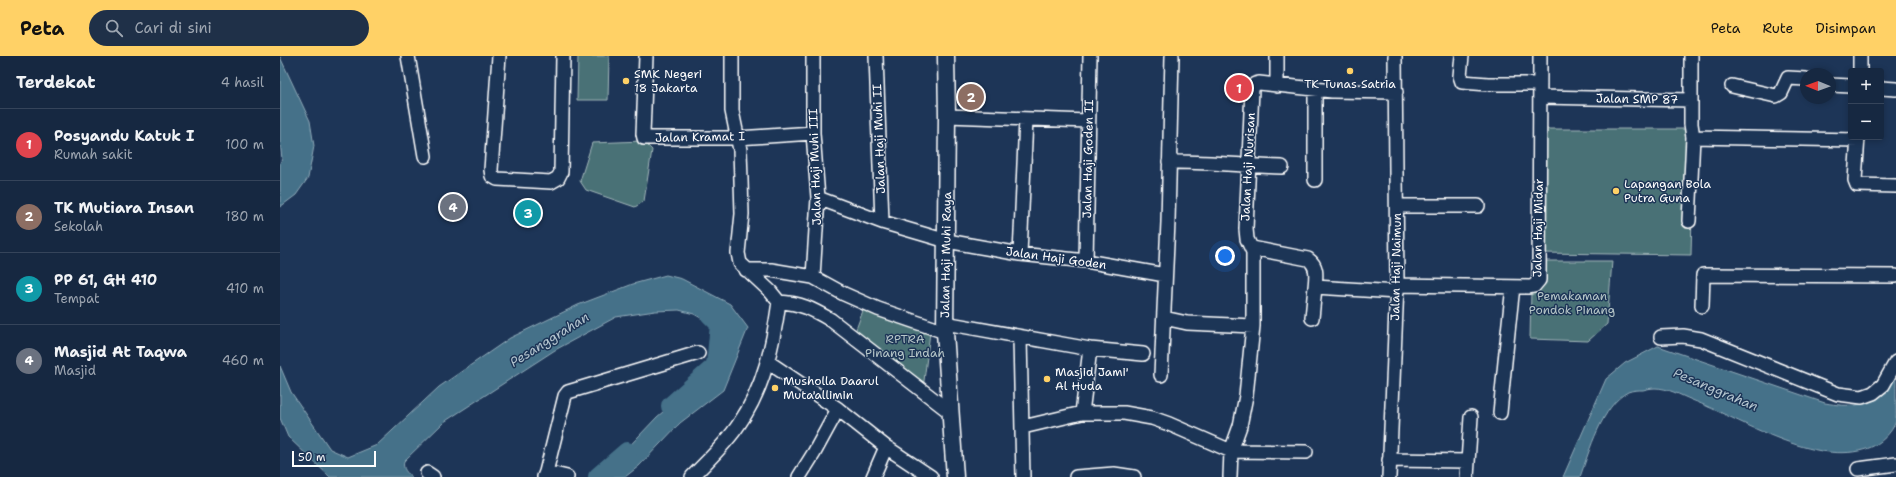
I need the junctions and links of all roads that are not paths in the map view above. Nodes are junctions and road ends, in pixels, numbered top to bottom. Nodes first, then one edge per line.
1 (408, 56) edge
2 (499, 56) edge
3 (563, 56) edge
4 (646, 56) edge
5 (732, 56) edge
6 (813, 56) edge
7 (876, 56) edge
8 (946, 56) edge
9 (1090, 56) edge
10 (1172, 56) edge
11 (1277, 56) edge
12 (1395, 56) edge
13 (1462, 56) edge
14 (1540, 56) edge
15 (1691, 56) edge
16 (1860, 56) edge
17 (1860, 68) edge
18 (1800, 79) edge
19 (1836, 85) edge
20 (1277, 86) junction
21 (1732, 86) dead end
22 (1848, 86) edge
23 (1884, 88) edge
24 (1896, 89) edge
25 (1315, 90) junction
26 (1540, 91) junction
27 (1396, 92) junction
28 (1690, 100) junction
29 (948, 116) junction
30 (1026, 119) junction
31 (1088, 121) junction
32 (813, 133) junction
33 (1693, 137) junction
34 (737, 138) junction
35 (1848, 139) edge
36 (1858, 140) edge
37 (425, 156) dead end
38 (1169, 162) junction
39 (1248, 166) junction
40 (1282, 167) dead end
41 (1315, 180) dead end
42 (1896, 186) edge
43 (818, 198) junction
44 (1397, 206) junction
45 (1478, 206) dead end
46 (1689, 221) dead end
47 (882, 222) junction
48 (947, 241) junction
49 (1252, 248) junction
50 (1020, 254) junction
51 (1086, 261) junction
52 (746, 270) junction
53 (1165, 275) junction
54 (1896, 276) edge
55 (813, 277) junction
56 (1314, 287) junction
57 (1513, 287) junction
58 (1397, 288) junction
59 (779, 302) junction
60 (1702, 306) dead end
61 (1164, 318) junction
62 (1312, 318) dead end
63 (1253, 326) junction
64 (945, 328) junction
65 (1661, 337) dead end
66 (1020, 338) junction
67 (1090, 349) junction
68 (698, 353) dead end
69 (1143, 354) dead end
70 (768, 362) junction
71 (1896, 362) edge
72 (1161, 375) dead end
73 (838, 409) junction
74 (950, 412) junction
75 (1082, 413) junction
76 (1500, 413) dead end
77 (1471, 417) dead end
78 (1023, 427) junction
79 (886, 447) junction
80 (1231, 451) junction
81 (1306, 452) dead end
82 (1389, 460) junction
83 (1468, 461) junction
84 (1896, 464) edge
85 (1858, 469) dead end
86 (545, 475) edge
87 (1084, 476) edge
88 (567, 477) edge
89 (692, 477) edge
90 (799, 477) edge
91 (873, 477) edge
92 (931, 477) edge
93 (956, 477) edge
94 (1023, 477) edge
95 (1134, 477) edge
96 (1230, 477) edge
97 (1389, 477) edge
98 (1467, 477) edge

1 - 37 street
2 - 3 street
4 - 34 street, Jalan Kramat I
5 - 34 street
6 - 32 street, Jalan Haji Muhi III
7 - 47 street, Jalan Haji Muhi II
8 - 29 street, Jalan Haji Muhi Raya
9 - 31 street, Jalan Haji Goden II
10 - 38 street
11 - 20 street
12 - 27 street, Jalan Haji Naimun
13 - 26 street, Jalan SMP 87
14 - 26 street, Jalan Haji Midar
15 - 28 street, Jalan SMP 87
16 - 17 street
18 - 21 street
19 - 22 street
20 - 25 street, Jalan Haji Nurisan
20 - 39 street, Jalan Haji Nurisan
23 - 24 street
25 - 27 street, Jalan Haji Nurisan
25 - 41 street
26 - 28 street, Jalan SMP 87
26 - 57 street, Jalan Haji Midar
27 - 44 street, Jalan Haji Naimun
28 - 33 street
29 - 30 street
29 - 48 street, Jalan Haji Muhi Raya
30 - 31 street
30 - 50 street
31 - 51 street, Jalan Haji Goden II
32 - 34 street, Jalan Kramat I
32 - 43 street, Jalan Haji Muhi III
33 - 35 street
33 - 46 street
34 - 52 street
36 - 42 street
38 - 39 street
38 - 53 street
39 - 40 street
39 - 49 street, Jalan Haji Nurisan
43 - 47 street, Jalan Haji Goden
43 - 55 street, Jalan Haji Muhi III
44 - 45 street
44 - 58 street, Jalan Haji Naimun
47 - 48 street, Jalan Haji Goden
48 - 50 street, Jalan Haji Goden
48 - 64 street, Jalan Haji Muhi Raya
49 - 56 street
49 - 63 street, Jalan Haji Nurisan
50 - 51 street, Jalan Haji Goden
51 - 53 street, Jalan Haji Goden
52 - 55 street
52 - 59 street
53 - 61 street
54 - 60 street
55 - 64 street
56 - 58 street, Jalan Haji Midar
56 - 62 street
57 - 58 street, Jalan Haji Midar
57 - 76 street
58 - 82 street, Jalan Haji Naimun
59 - 70 street
59 - 74 street
61 - 63 street
61 - 72 street
63 - 80 street, Jalan Haji Nurisan
64 - 66 street
64 - 74 street, Jalan Haji Muhi Raya
65 - 71 street
66 - 67 street
66 - 78 street
67 - 69 street
67 - 75 street
68 - 86 street
70 - 73 street
70 - 89 street
73 - 79 street
73 - 90 street
74 - 93 street, Jalan Haji Muhi Raya
75 - 78 street
75 - 80 street
77 - 83 street
78 - 94 street
79 - 91 street
79 - 92 street
80 - 81 street
80 - 96 street, Jalan Haji Nurisan
82 - 83 street
82 - 97 street, Jalan Haji Naimun
83 - 98 street
84 - 85 street
86 - 88 street
87 - 95 street

